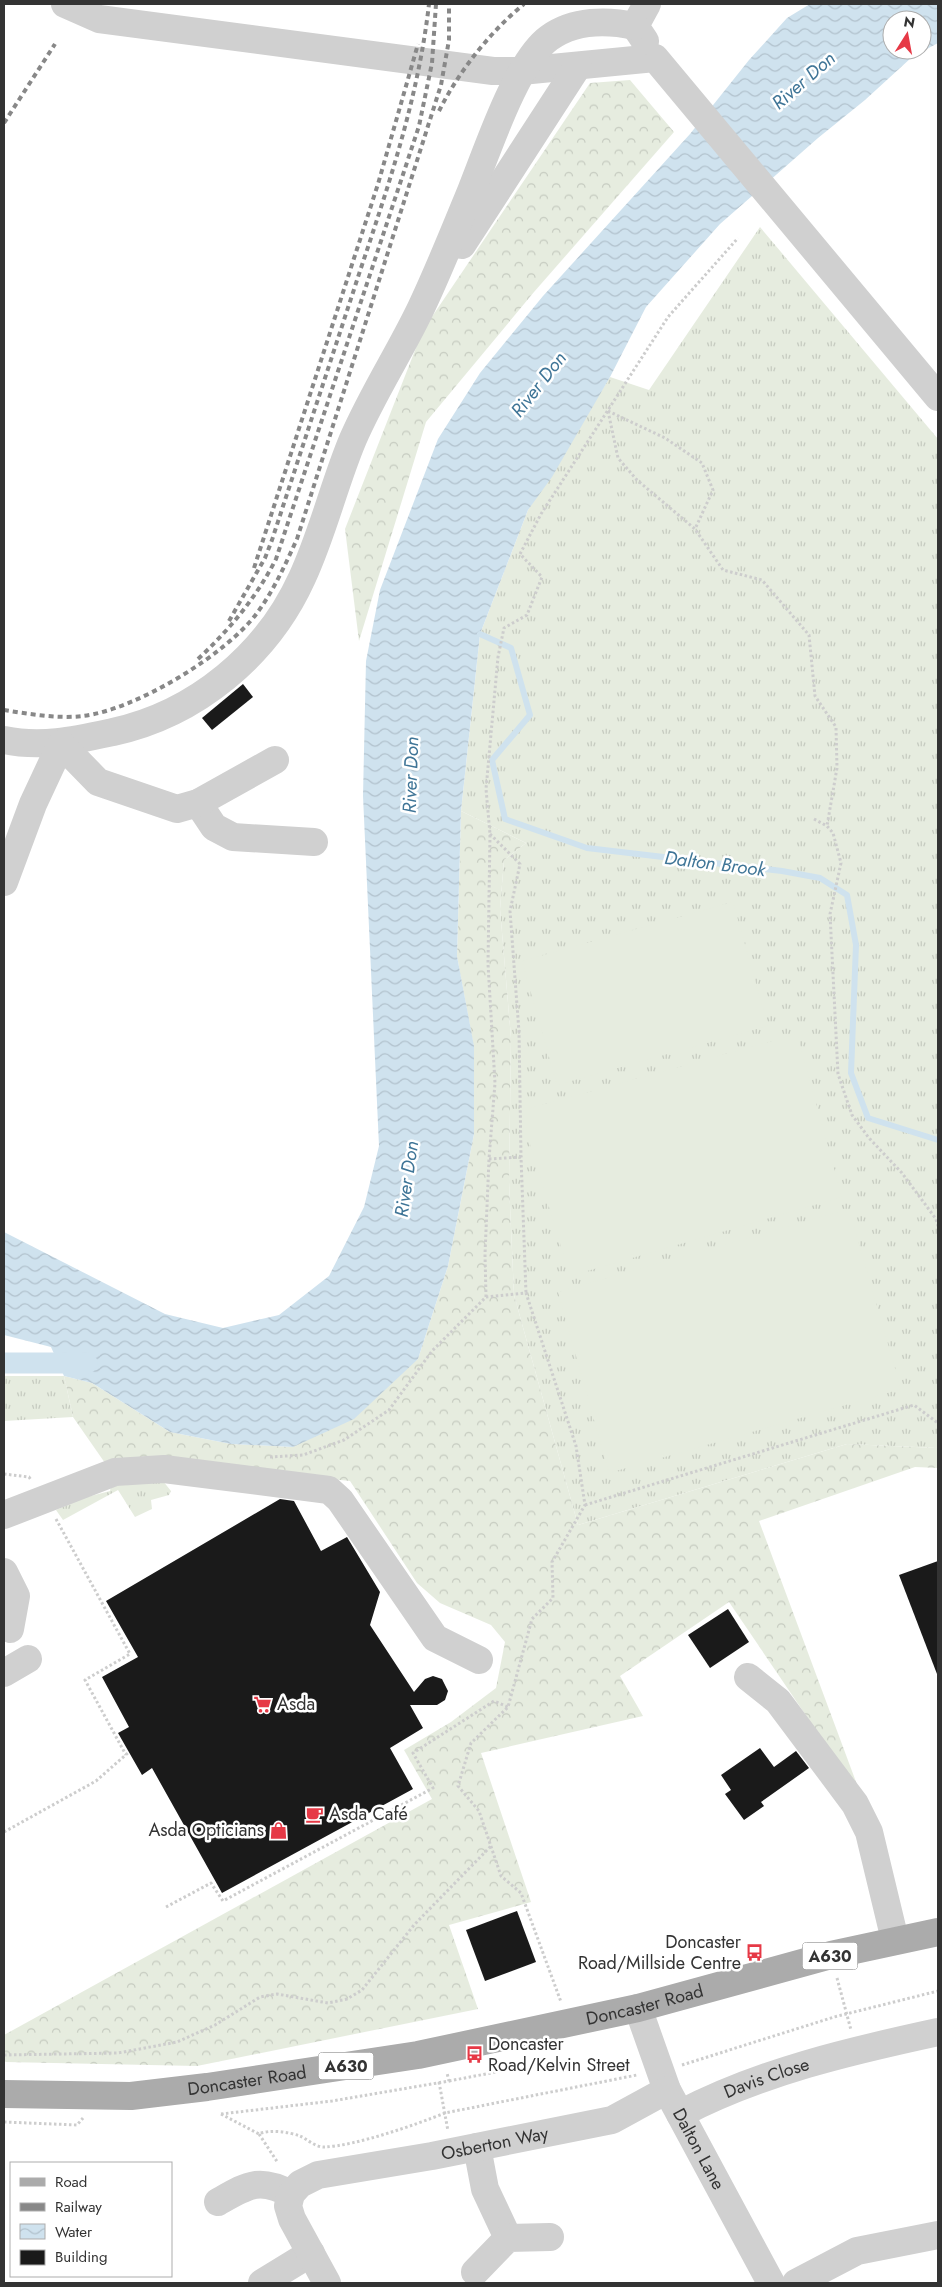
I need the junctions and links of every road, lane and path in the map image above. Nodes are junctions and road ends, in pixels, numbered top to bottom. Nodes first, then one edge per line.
1 (64, 4) edge
2 (641, 15) edge
3 (655, 58) junction
4 (578, 66) junction
5 (521, 71) junction
6 (738, 238) dead end
7 (420, 310) junction
8 (935, 385) edge
9 (608, 411) junction
10 (696, 529) junction
11 (4, 740) edge
12 (61, 744) junction
13 (275, 760) dead end
14 (198, 803) junction
15 (814, 819) dead end
16 (827, 826) junction
17 (490, 834) junction
18 (314, 842) dead end
19 (4, 882) edge
20 (521, 1157) junction
21 (489, 1159) junction
22 (938, 1226) edge
23 (526, 1293) junction
24 (486, 1297) junction
25 (938, 1423) edge
26 (266, 1457) dead end
27 (4, 1474) edge
28 (44, 1499) junction
29 (585, 1505) junction
30 (4, 1514) edge
31 (4, 1572) edge
32 (10, 1629) dead end
33 (28, 1659) dead end
34 (478, 1660) dead end
35 (4, 1673) edge
36 (748, 1678) dead end
37 (508, 1707) junction
38 (129, 1752) dead end
39 (126, 1755) junction
40 (4, 1832) edge
41 (491, 1846) junction
42 (166, 1907) dead end
43 (938, 1932) edge
44 (895, 1940) junction
45 (831, 1955) junction
46 (938, 1991) edge
47 (638, 2008) junction
48 (847, 2013) junction
49 (569, 2023) junction
50 (938, 2032) edge
51 (506, 2037) junction
52 (855, 2050) junction
53 (4, 2055) edge
54 (449, 2081) dead end
55 (663, 2081) junction
56 (439, 2082) dead end
57 (4, 2086) edge
58 (4, 2094) edge
59 (50, 2094) junction
60 (445, 2113) junction
61 (221, 2114) dead end
62 (680, 2114) junction
63 (465, 2150) junction
64 (291, 2194) junction
65 (218, 2202) dead end
66 (938, 2235) edge
67 (550, 2237) dead end
68 (508, 2238) junction
69 (311, 2253) junction
70 (476, 2272) dead end
71 (262, 2283) edge
72 (328, 2283) edge
73 (771, 2283) edge
74 (796, 2283) edge

1 - 5 street
2 - 3 street
2 - 5 street
3 - 4 street
3 - 8 street
4 - 5 street
4 - 7 street
5 - 7 street
6 - 9 path
7 - 12 street
9 - 10 path
9 - 10 path
9 - 17 path
10 - 16 path
11 - 12 street
12 - 14 street
12 - 19 street
13 - 14 street
14 - 18 street
15 - 16 path
16 - 22 path
17 - 20 path
17 - 21 path
20 - 21 path
20 - 23 path
21 - 24 path
23 - 24 path
23 - 29 path
24 - 26 path
25 - 29 path
27 - 28 path
28 - 30 street
28 - 34 street
28 - 39 path
29 - 37 path
31 - 32 street
33 - 35 street
36 - 44 street
37 - 41 path
37 - 42 path
38 - 39 path
39 - 40 path
41 - 49 path
41 - 53 path
43 - 44 main road, Doncaster Road / A630
44 - 45 main road, Doncaster Road / A630
45 - 47 main road, Doncaster Road / A630
45 - 48 path
46 - 48 path
47 - 49 main road, Doncaster Road / A630
47 - 55 street, Dalton Lane
48 - 52 path
48 - 55 path
49 - 51 main road, Doncaster Road / A630
50 - 52 street, Davis Close
51 - 54 path
51 - 59 main road, Doncaster Road / A630
52 - 62 street, Davis Close
55 - 60 path
55 - 62 street, Dalton Lane
55 - 63 street, Osberton Way
56 - 60 path
57 - 59 main road, Doncaster Road / A630
58 - 59 main road, Doncaster Road / A630
60 - 61 path
60 - 63 path
62 - 73 street, Dalton Lane
63 - 64 street, Osberton Way
63 - 68 street
64 - 65 street
64 - 69 street
66 - 74 street
67 - 68 street
68 - 70 street
69 - 71 street
69 - 72 street

